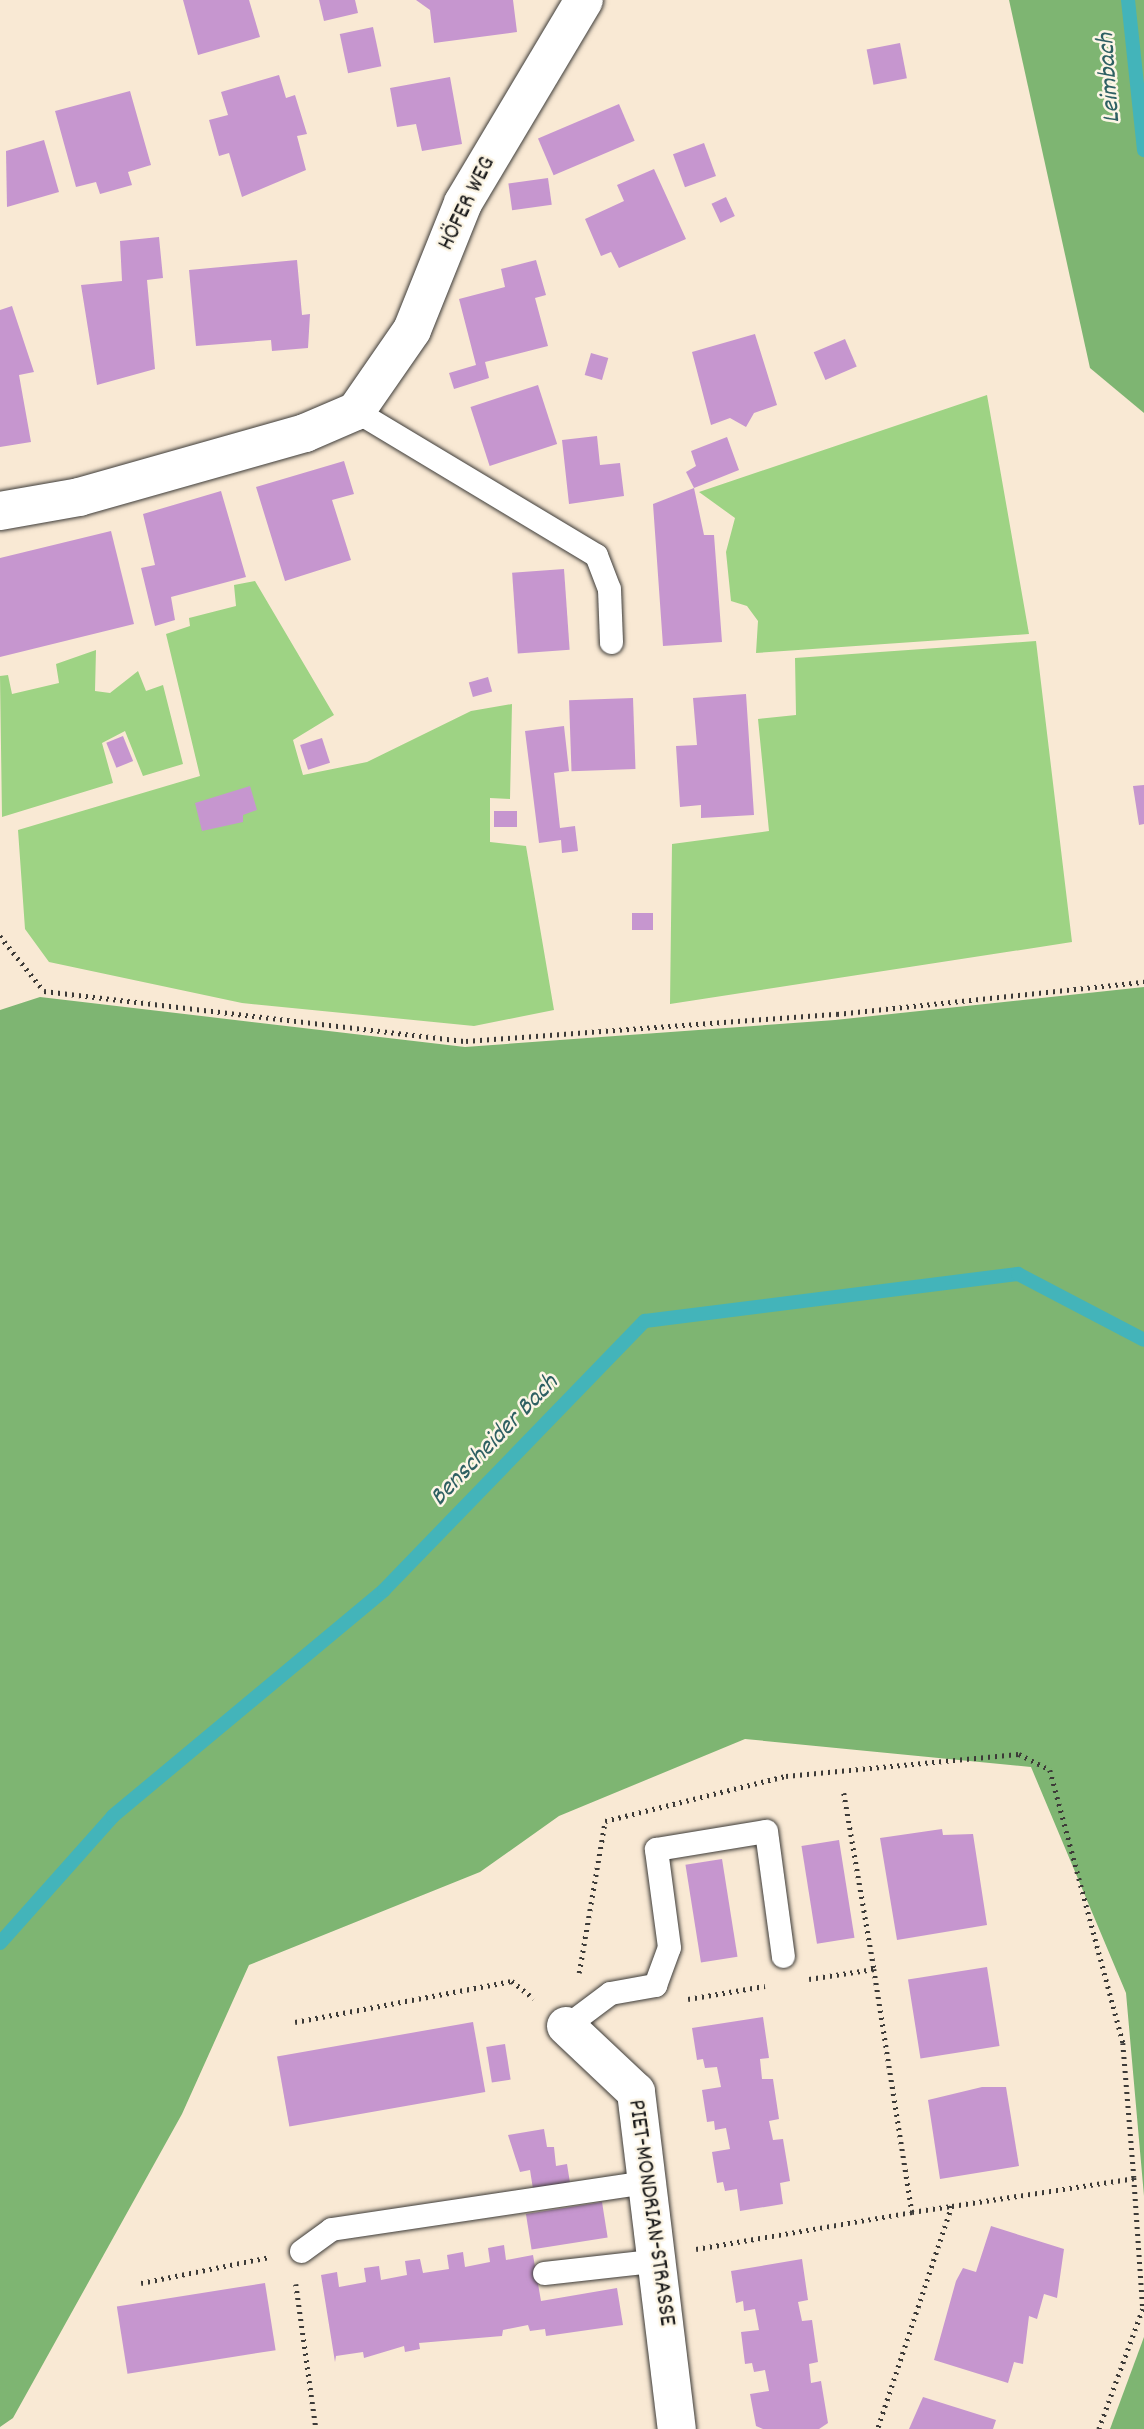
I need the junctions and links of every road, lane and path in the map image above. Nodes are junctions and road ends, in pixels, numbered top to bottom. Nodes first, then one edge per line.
1 (584, 0) edge
2 (356, 411) junction
3 (0, 511) edge
4 (611, 642) dead end
5 (0, 936) edge
6 (1144, 982) edge
7 (844, 1793) dead end
8 (783, 1956) dead end
9 (874, 1969) junction
10 (795, 1981) dead end
11 (781, 1984) dead end
12 (644, 1987) junction
13 (295, 2022) dead end
14 (566, 2026) junction
15 (1133, 2178) junction
16 (651, 2181) junction
17 (952, 2206) junction
18 (912, 2212) junction
19 (301, 2251) junction
20 (659, 2258) junction
21 (544, 2273) dead end
22 (141, 2283) dead end
23 (316, 2429) edge
24 (677, 2429) edge
25 (878, 2429) edge
26 (1099, 2429) edge

1 - 2 street, HÖFER WEG
2 - 3 street
2 - 4 lane
5 - 6 path
7 - 9 path
8 - 12 lane
9 - 10 path
9 - 18 path
11 - 12 path
12 - 14 lane
13 - 14 path
14 - 15 path
14 - 16 street, PIET-MONDRIAN-STRASSE
15 - 17 path
15 - 26 path
16 - 19 lane
16 - 20 street, PIET-MONDRIAN-STRASSE
17 - 18 path
17 - 25 path
18 - 20 path
19 - 22 path
19 - 23 path
20 - 21 lane
20 - 24 street, PIET-MONDRIAN-STRASSE

